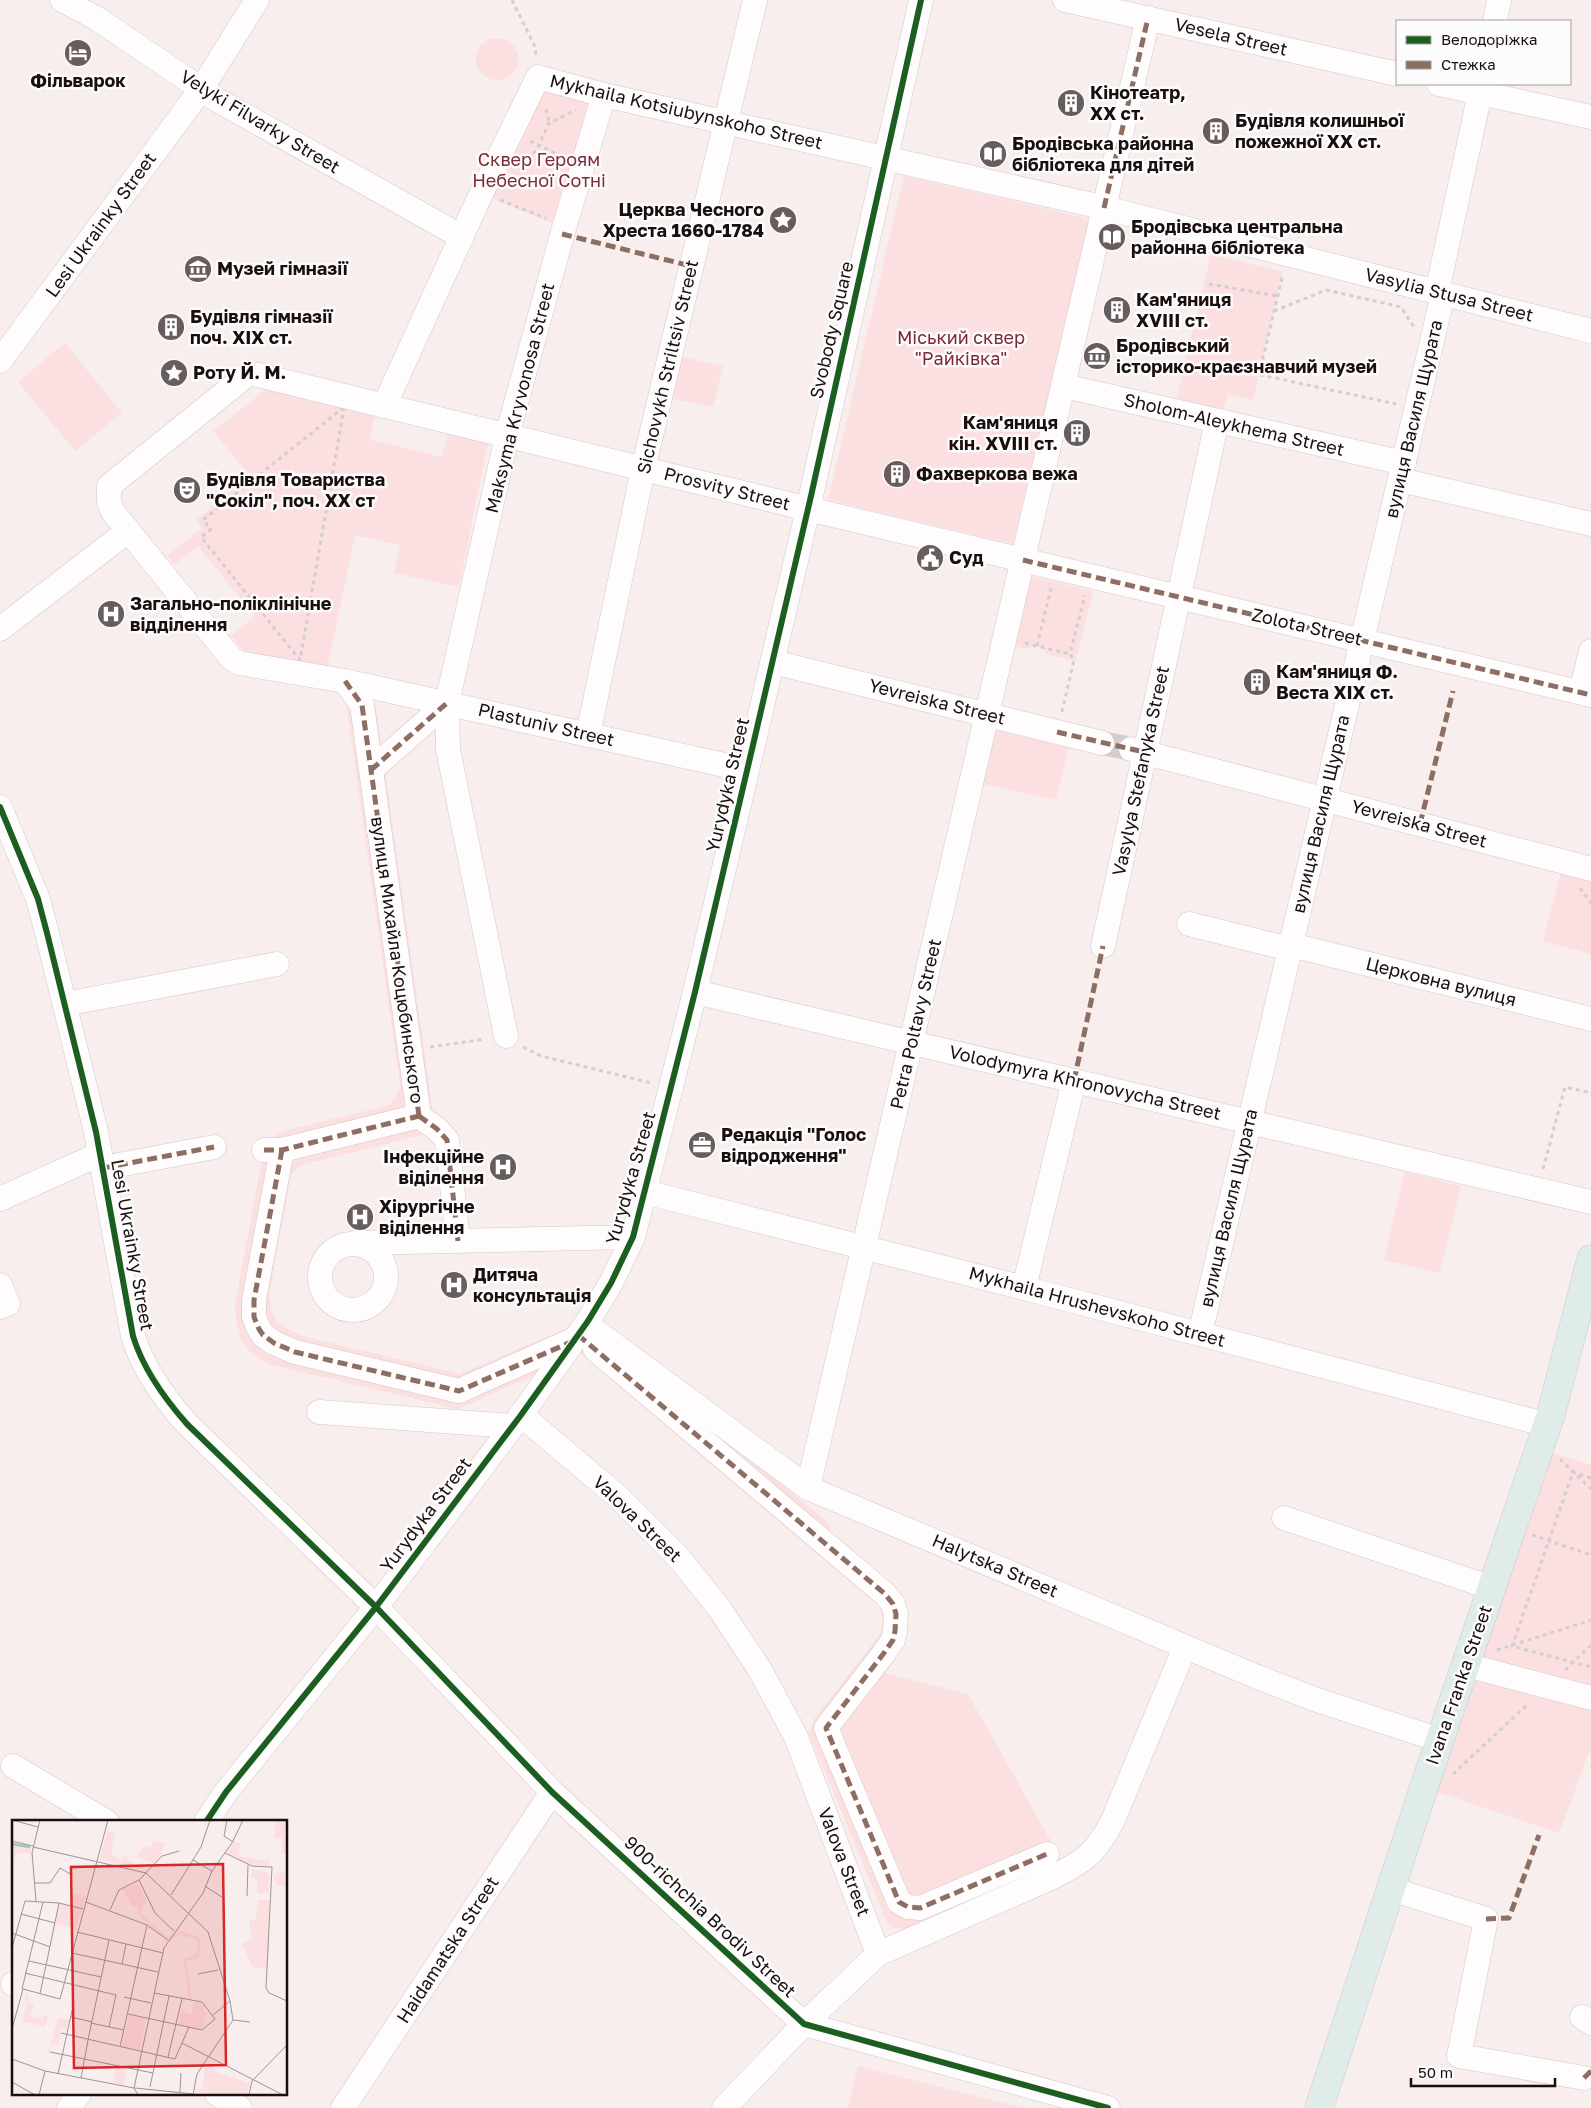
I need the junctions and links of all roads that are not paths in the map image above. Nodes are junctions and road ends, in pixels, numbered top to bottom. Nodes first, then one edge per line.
1 (62, 0) edge
2 (257, 0) edge
3 (755, 0) edge
4 (921, 0) edge
5 (1066, 0) edge
6 (1500, 0) edge
7 (1148, 18) junction
8 (1495, 20) edge
9 (1396, 74) edge
10 (1450, 85) edge
11 (202, 88) junction
12 (1481, 88) edge
13 (604, 95) junction
14 (1591, 118) edge
15 (726, 122) junction
16 (886, 158) junction
17 (1104, 208) junction
18 (462, 237) junction
19 (1440, 293) junction
20 (1591, 331) edge
21 (0, 361) edge
22 (1064, 386) junction
23 (384, 406) junction
24 (1217, 421) junction
25 (507, 436) junction
26 (643, 469) junction
27 (1402, 472) junction
28 (808, 509) junction
29 (1591, 524) edge
30 (128, 531) junction
31 (1023, 560) junction
32 (1179, 597) junction
33 (0, 629) edge
34 (1362, 640) junction
35 (1591, 651) edge
36 (772, 662) junction
37 (345, 680) junction
38 (1586, 693) edge
39 (447, 703) junction
40 (987, 715) junction
41 (588, 735) junction
42 (1102, 743) tunnel mouth
43 (1138, 750) junction
44 (371, 770) junction
45 (747, 770) junction
46 (1325, 799) junction
47 (0, 807) edge
48 (1591, 869) edge
49 (1189, 924) dead end
50 (1103, 946) dead end
51 (1290, 947) junction
52 (277, 964) dead end
53 (695, 992) junction
54 (65, 1004) junction
55 (1591, 1019) edge
56 (506, 1036) road end
57 (912, 1044) junction
58 (1074, 1081) junction
59 (419, 1116) junction
60 (1250, 1121) junction
61 (214, 1147) dead end
62 (102, 1161) junction
63 (645, 1192) junction
64 (0, 1198) edge
65 (1591, 1202) edge
66 (633, 1237) junction
67 (458, 1241) junction
68 (355, 1244) dead end
69 (864, 1248) junction
70 (1591, 1259) edge
71 (0, 1285) edge
72 (1024, 1288) junction
73 (0, 1308) edge
74 (580, 1333) junction
75 (1200, 1334) junction
76 (319, 1412) dead end
77 (516, 1421) junction
78 (1544, 1436) junction
79 (808, 1488) junction
80 (1284, 1518) dead end
81 (1492, 1588) junction
82 (376, 1607) junction
83 (1185, 1646) junction
84 (1468, 1659) junction
85 (1591, 1698) edge
86 (1440, 1740) junction
87 (13, 1766) dead end
88 (552, 1792) junction
89 (105, 1820) edge
90 (207, 1820) edge
91 (1047, 1854) dead end
92 (1391, 1889) junction
93 (878, 1954) junction
94 (804, 2024) junction
95 (1584, 2078) dead end
96 (78, 2096) edge
97 (734, 2102) edge
98 (69, 2108) edge
99 (344, 2108) edge
100 (1108, 2108) edge
101 (1319, 2108) edge

1 - 11 street, Velyki Filvarky Street
2 - 11 street, Lesi Ukrainky Street
3 - 15 street, Sichovykh Striltsiv Street
4 - 16 street, Svobody Square
5 - 7 street, Vesela Street
6 - 8 street
7 - 9 street, Vesela Street
7 - 17 street
10 - 12 street
11 - 18 street, Velyki Filvarky Street
11 - 21 street, Lesi Ukrainky Street
12 - 14 street
12 - 19 street, вулиця Василя Щурата
13 - 15 street, Mykhaila Kotsiubynskoho Street
13 - 18 street, Mykhaila Kotsiubynskoho Street
13 - 25 street, Maksyma Kryvonosa Street
15 - 16 street, Mykhaila Kotsiubynskoho Street
15 - 26 street, Sichovykh Striltsiv Street
16 - 17 street
16 - 28 street, Svobody Square
17 - 19 street, Vasylia Stusa Street
17 - 22 street
18 - 23 street, Mykhaila Kotsiubynskoho Street
19 - 20 street, Vasylia Stusa Street
19 - 27 street, вулиця Василя Щурата
22 - 24 street, Sholom-Aleykhema Street
22 - 31 street
23 - 25 street, Prosvity Street
23 - 30 street
24 - 27 street, Sholom-Aleykhema Street
24 - 32 street, Vasylya Stefanyka Street
25 - 26 street, Prosvity Street
25 - 39 street, Maksyma Kryvonosa Street
26 - 28 street, Prosvity Street
26 - 41 street, Sichovykh Striltsiv Street
27 - 29 street, Sholom-Aleykhema Street
27 - 34 street, вулиця Василя Щурата
28 - 31 street
28 - 36 street, Yurydyka Street
30 - 33 street
30 - 37 street
31 - 32 street, Zolota Street
31 - 40 street, Petra Poltavy Street
32 - 34 street, Zolota Street
32 - 43 street, Vasylya Stefanyka Street
34 - 38 street, Zolota Street
34 - 46 street, вулиця Василя Щурата
35 - 38 street
36 - 40 street, Yevreiska Street
36 - 45 street, Yurydyka Street
37 - 39 street, Plastuniv Street
37 - 44 street, вулиця Михайла Коцюбинського
39 - 41 street, Plastuniv Street
39 - 44 street
39 - 56 street, Maksyma Kryvonosa Street
40 - 42 street, Yevreiska Street
40 - 57 street, Petra Poltavy Street
41 - 45 street, Plastuniv Street
43 - 46 street, Yevreiska Street
43 - 50 street, Vasylya Stefanyka Street
44 - 59 street, вулиця Михайла Коцюбинського
45 - 53 street, Yurydyka Street
46 - 48 street, Yevreiska Street
46 - 51 street, вулиця Василя Щурата
47 - 54 street, Lesi Ukrainky Street
49 - 51 street, Церковна вулиця
51 - 55 street, Церковна вулиця
51 - 60 street, вулиця Василя Щурата
52 - 54 street
53 - 57 street, Volodymyra Khronovycha Street
53 - 63 street, Yurydyka Street
54 - 62 street, Lesi Ukrainky Street
57 - 58 street, Volodymyra Khronovycha Street
57 - 69 street, Petra Poltavy Street
58 - 60 street, Volodymyra Khronovycha Street
58 - 72 street
59 - 67 street
59 - 74 street, вулиця Михайла Коцюбинського
60 - 65 street, Volodymyra Khronovycha Street
60 - 75 street, вулиця Василя Щурата
61 - 62 street
62 - 64 street
62 - 82 street, Lesi Ukrainky Street
63 - 66 street, Yurydyka Street
63 - 69 street, Mykhaila Hrushevskoho Street
66 - 67 street
66 - 74 street, Yurydyka Street
67 - 68 street
69 - 72 street, Mykhaila Hrushevskoho Street
69 - 79 street, Petra Poltavy Street
70 - 78 main road, Ivana Franka Street
71 - 73 street
72 - 75 street, Mykhaila Hrushevskoho Street
74 - 77 street, Yurydyka Street
74 - 79 street, Halytska Street
74 - 91 street
75 - 78 street, Mykhaila Hrushevskoho Street
76 - 77 street
77 - 82 street, Yurydyka Street
77 - 93 street, Valova Street
78 - 81 main road, Ivana Franka Street
79 - 83 street, Halytska Street
80 - 81 street
81 - 84 main road, Ivana Franka Street
82 - 88 street, 900-richchia Brodiv Street
82 - 90 street, Yurydyka Street
83 - 86 street, Halytska Street
83 - 93 street
84 - 85 street
84 - 86 main road, Ivana Franka Street
86 - 92 main road, Ivana Franka Street
87 - 89 street
88 - 94 street, 900-richchia Brodiv Street
88 - 99 street, Haidamatska Street
92 - 95 street
92 - 101 main road, Ivana Franka Street
93 - 94 street
94 - 97 street
94 - 100 street, 900-richchia Brodiv Street
96 - 98 street

